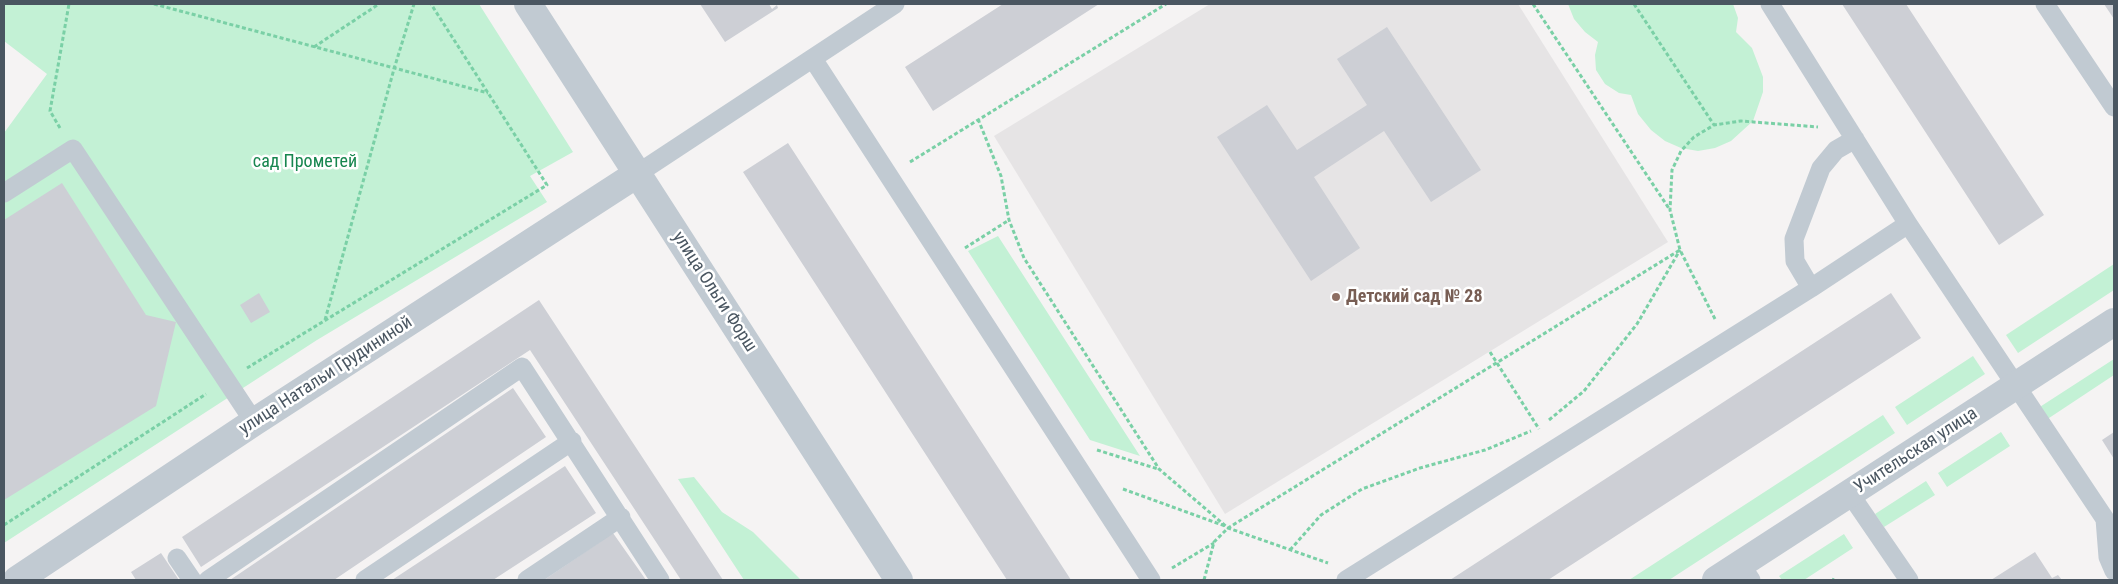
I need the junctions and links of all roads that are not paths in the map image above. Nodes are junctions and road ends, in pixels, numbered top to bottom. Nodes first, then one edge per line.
1 (528, 4) edge
2 (1770, 4) edge
3 (2045, 4) edge
4 (889, 5) edge
5 (813, 59) junction
6 (2112, 98) edge
7 (1852, 134) junction
8 (637, 174) junction
9 (4, 193) edge
10 (1908, 224) junction
11 (1811, 288) junction
12 (2114, 322) edge
13 (2015, 387) junction
14 (254, 422) junction
15 (572, 441) junction
16 (1850, 494) junction
17 (621, 517) junction
18 (177, 558) dead end
19 (2114, 571) edge
20 (1746, 572) edge
21 (1352, 577) edge
22 (17, 580) edge
23 (192, 580) edge
24 (208, 580) edge
25 (365, 580) edge
26 (527, 580) edge
27 (660, 580) edge
28 (900, 580) edge
29 (1151, 580) edge
30 (1716, 580) edge
31 (1909, 580) edge

1 - 8 street, улица Ольги Форш
2 - 7 lane
3 - 6 lane
4 - 5 lane
5 - 8 lane
5 - 29 lane
7 - 10 lane
7 - 11 lane
8 - 14 street, улица Натальи Грудининой
8 - 28 street, улица Ольги Форш
9 - 14 lane
10 - 11 lane
10 - 13 lane
11 - 21 lane
12 - 13 street, Учительская улица
13 - 16 street, Учительская улица
13 - 19 lane
14 - 22 street, улица Натальи Грудининой
15 - 17 lane
15 - 24 lane
15 - 25 lane
16 - 20 street, Учительская улица
16 - 31 lane
17 - 26 lane
17 - 27 lane
18 - 23 lane
20 - 30 street, Учительская улица

